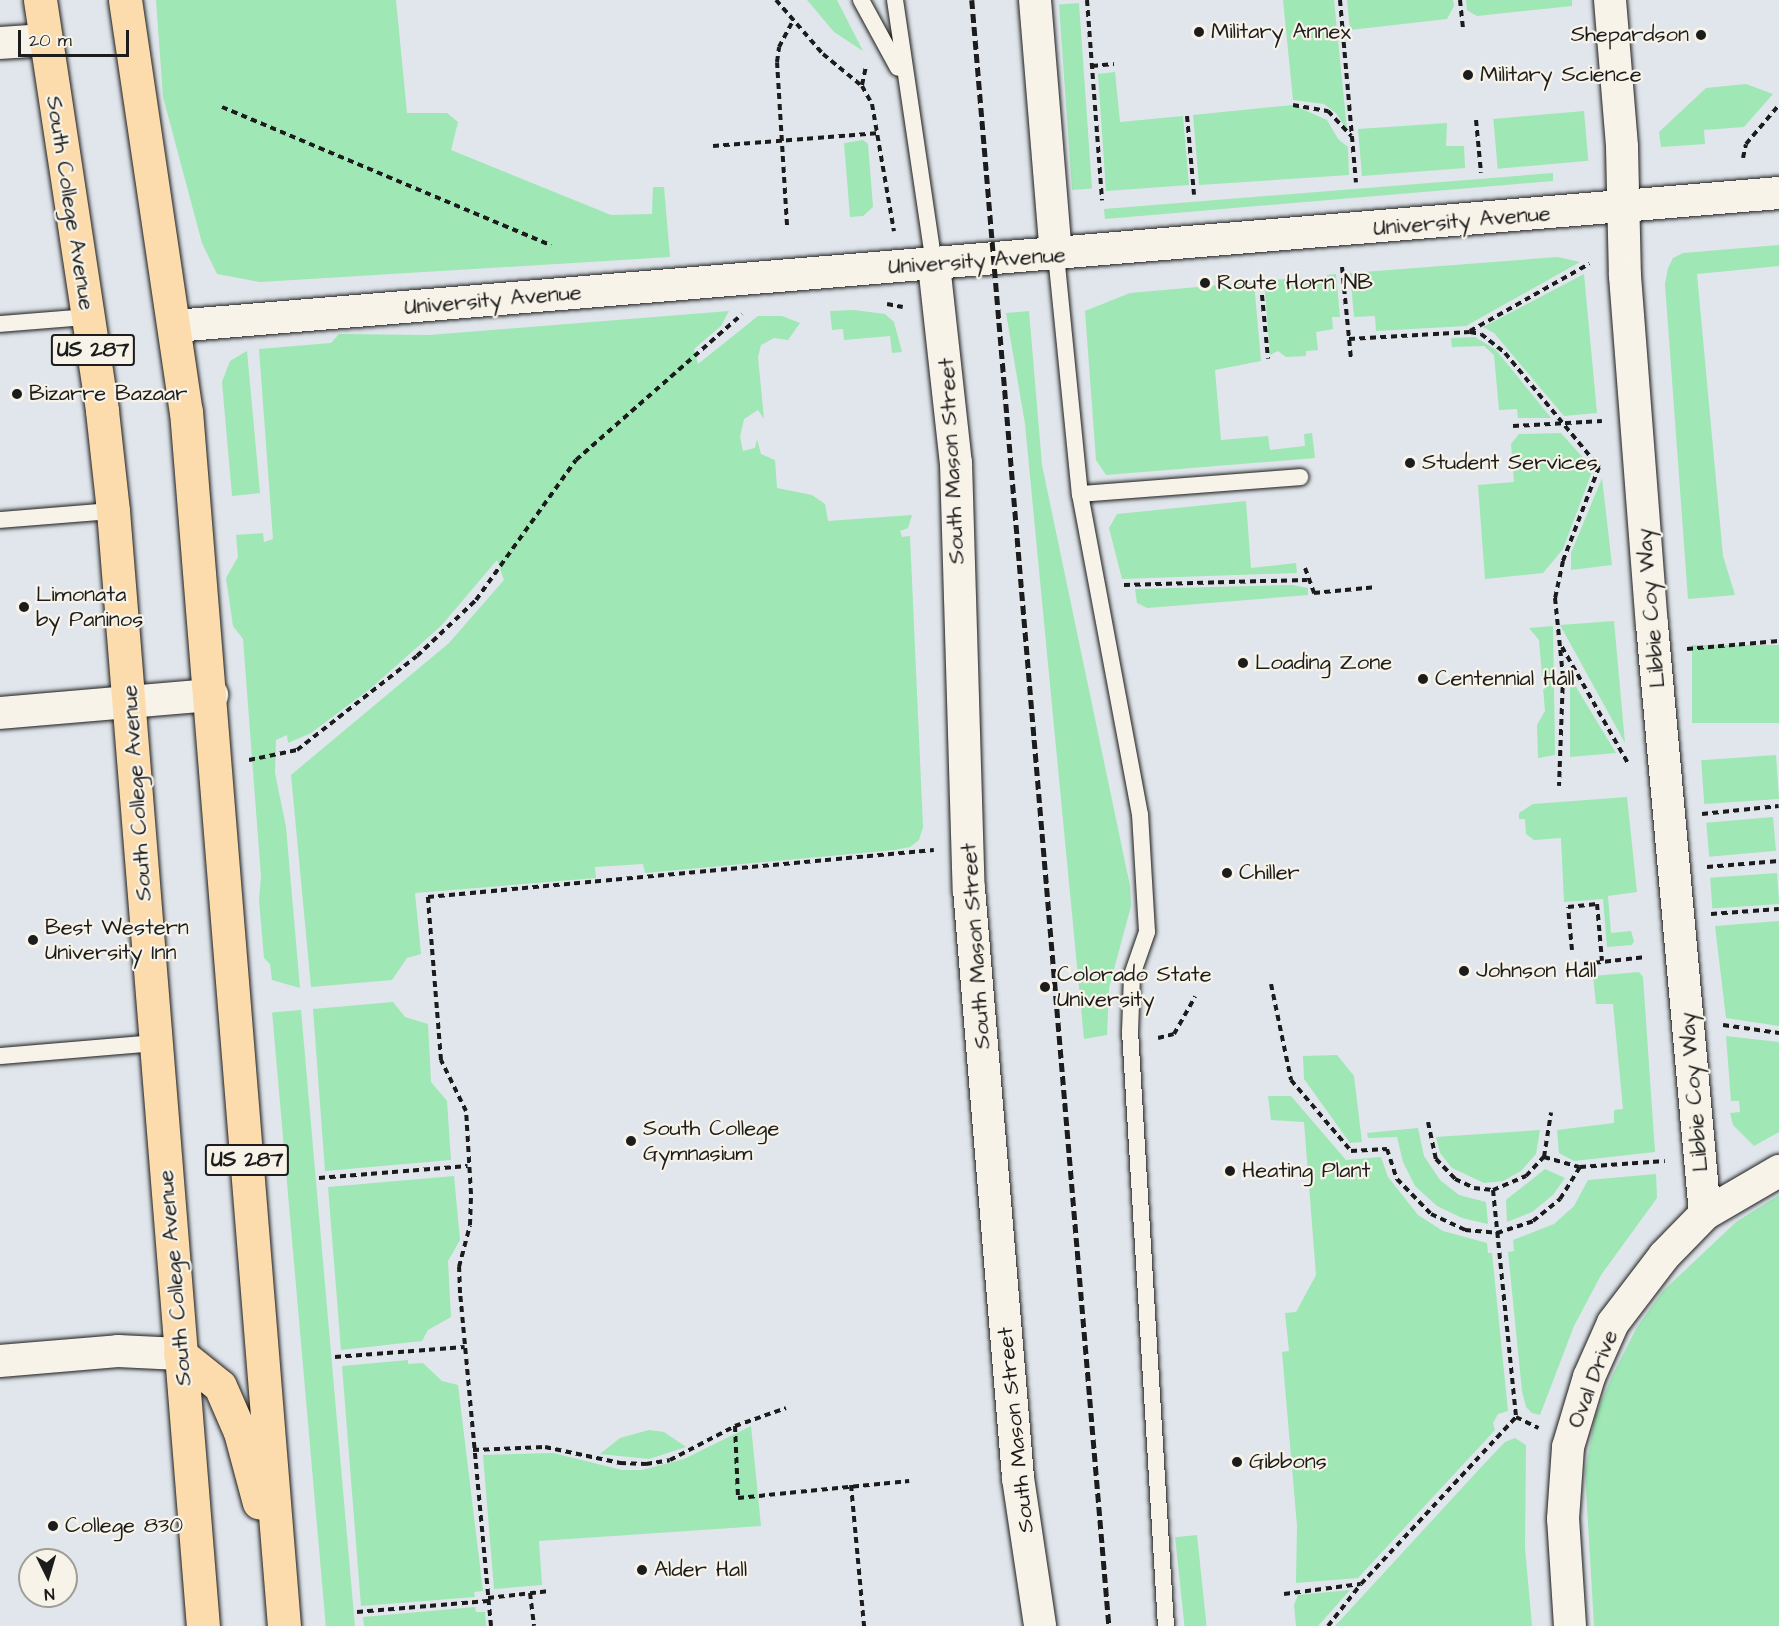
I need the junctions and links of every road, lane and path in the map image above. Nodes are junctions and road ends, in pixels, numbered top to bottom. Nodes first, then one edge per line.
1 (40, 0) edge
2 (125, 0) edge
3 (776, 0) edge
4 (861, 0) edge
5 (895, 0) edge
6 (1035, 0) edge
7 (1087, 0) edge
8 (1340, 0) edge
9 (1460, 0) edge
10 (1610, 0) edge
11 (792, 23) junction
12 (1463, 29) dead end
13 (45, 40) junction
14 (0, 43) edge
15 (1114, 64) dead end
16 (1092, 66) junction
17 (903, 77) junction
18 (1293, 105) dead end
19 (1779, 105) edge
20 (222, 107) dead end
21 (1187, 116) dead end
22 (1476, 120) dead end
23 (879, 133) junction
24 (1352, 136) junction
25 (782, 140) junction
26 (713, 146) dead end
27 (1743, 158) dead end
28 (1481, 173) dead end
29 (1356, 182) dead end
30 (1779, 193) edge
31 (1194, 195) dead end
32 (1102, 200) dead end
33 (1621, 208) junction
34 (787, 225) dead end
35 (894, 232) dead end
36 (551, 245) dead end
37 (1056, 255) junction
38 (1589, 264) dead end
39 (934, 265) junction
40 (1342, 267) dead end
41 (1260, 274) dead end
42 (879, 304) dead end
43 (911, 309) dead end
44 (754, 312) dead end
45 (87, 317) junction
46 (0, 324) edge
47 (176, 326) junction
48 (1470, 332) junction
49 (1349, 339) junction
50 (1268, 358) dead end
51 (1351, 359) dead end
52 (1605, 421) dead end
53 (1561, 423) junction
54 (1512, 426) dead end
55 (1300, 477) dead end
56 (1080, 494) junction
57 (113, 511) junction
58 (0, 520) edge
59 (1305, 568) dead end
60 (1307, 580) junction
61 (1097, 586) junction
62 (1377, 587) dead end
63 (1779, 641) edge
64 (1560, 644) junction
65 (1685, 649) dead end
66 (212, 695) junction
67 (131, 702) junction
68 (0, 712) edge
69 (243, 761) dead end
70 (1630, 766) dead end
71 (1559, 786) dead end
72 (1779, 806) edge
73 (1698, 814) dead end
74 (935, 850) dead end
75 (1779, 861) edge
76 (1703, 867) dead end
77 (1779, 909) edge
78 (1707, 915) dead end
79 (1572, 950) dead end
80 (1650, 957) dead end
81 (1602, 961) junction
82 (1584, 964) dead end
83 (1271, 984) dead end
84 (1195, 997) dead end
85 (1717, 1024) dead end
86 (1779, 1033) edge
87 (1147, 1040) dead end
88 (156, 1043) junction
89 (0, 1056) edge
90 (1551, 1113) dead end
91 (1428, 1122) dead end
92 (1544, 1157) junction
93 (1666, 1161) dead end
94 (468, 1166) junction
95 (1580, 1167) junction
96 (1779, 1171) edge
97 (319, 1178) dead end
98 (1493, 1190) junction
99 (1705, 1214) junction
100 (1497, 1233) junction
101 (465, 1347) junction
102 (180, 1354) junction
103 (335, 1357) dead end
104 (0, 1361) edge
105 (786, 1408) dead end
106 (1516, 1417) junction
107 (735, 1426) junction
108 (1543, 1429) dead end
109 (473, 1450) junction
110 (909, 1481) dead end
111 (851, 1485) junction
112 (280, 1580) junction
113 (1361, 1584) junction
114 (550, 1590) dead end
115 (530, 1593) junction
116 (1284, 1594) dead end
117 (488, 1600) junction
118 (357, 1612) dead end
119 (203, 1626) edge
120 (284, 1626) edge
121 (491, 1626) edge
122 (534, 1626) edge
123 (864, 1626) edge
124 (1040, 1626) edge
125 (1166, 1626) edge
126 (1328, 1626) edge
127 (1570, 1626) edge

1 - 13 highway, South College Avenue / US 287
2 - 47 highway, US 287
3 - 11 path
4 - 17 lane
5 - 17 lane
6 - 37 street
7 - 16 path
8 - 24 path
9 - 12 path
10 - 33 street, Libbie Coy Way
11 - 23 path
11 - 25 path
13 - 14 street
13 - 45 highway, South College Avenue / US 287
15 - 16 path
16 - 32 path
17 - 39 lane
18 - 24 path
19 - 27 path
20 - 36 path
21 - 31 path
22 - 28 path
23 - 25 path
23 - 35 path
24 - 29 path
25 - 26 path
25 - 34 path
30 - 33 street, University Avenue
33 - 37 street, University Avenue
33 - 99 street, Libbie Coy Way
37 - 39 street, University Avenue
37 - 56 lane
38 - 48 path
39 - 47 street, University Avenue
39 - 124 street, South Mason Street
40 - 49 path
41 - 50 path
42 - 43 path
44 - 69 path
45 - 46 lane
45 - 57 highway, South College Avenue / US 287
47 - 66 highway, US 287
48 - 49 path
48 - 53 path
49 - 51 path
52 - 53 path
53 - 54 path
53 - 64 path
55 - 56 lane
56 - 61 lane
57 - 58 lane
57 - 67 highway, South College Avenue / US 287
59 - 60 path
60 - 61 path
60 - 62 path
61 - 125 lane
63 - 65 path
64 - 70 path
64 - 71 path
66 - 67 street
66 - 112 highway, US 287
67 - 68 street
67 - 88 highway, South College Avenue / US 287
72 - 73 path
74 - 94 path
75 - 76 path
77 - 78 path
79 - 81 path
80 - 81 path
81 - 82 path
83 - 100 path
84 - 87 path
85 - 86 path
88 - 89 lane
88 - 102 highway, South College Avenue / US 287
90 - 92 path
91 - 98 path
92 - 95 path
92 - 98 path
93 - 95 path
94 - 97 path
94 - 101 path
95 - 100 path
96 - 99 street, Oval Drive
98 - 100 path
99 - 127 street, Oval Drive
100 - 106 path
101 - 103 path
101 - 109 path
102 - 104 street
102 - 112 highway
102 - 119 highway, South College Avenue / US 287
105 - 107 path
106 - 108 path
106 - 113 path
107 - 109 path
107 - 111 path
109 - 117 path
110 - 111 path
111 - 123 path
112 - 120 highway, US 287
113 - 116 path
113 - 126 path
114 - 115 path
115 - 117 path
115 - 122 path
117 - 118 path
117 - 121 path

